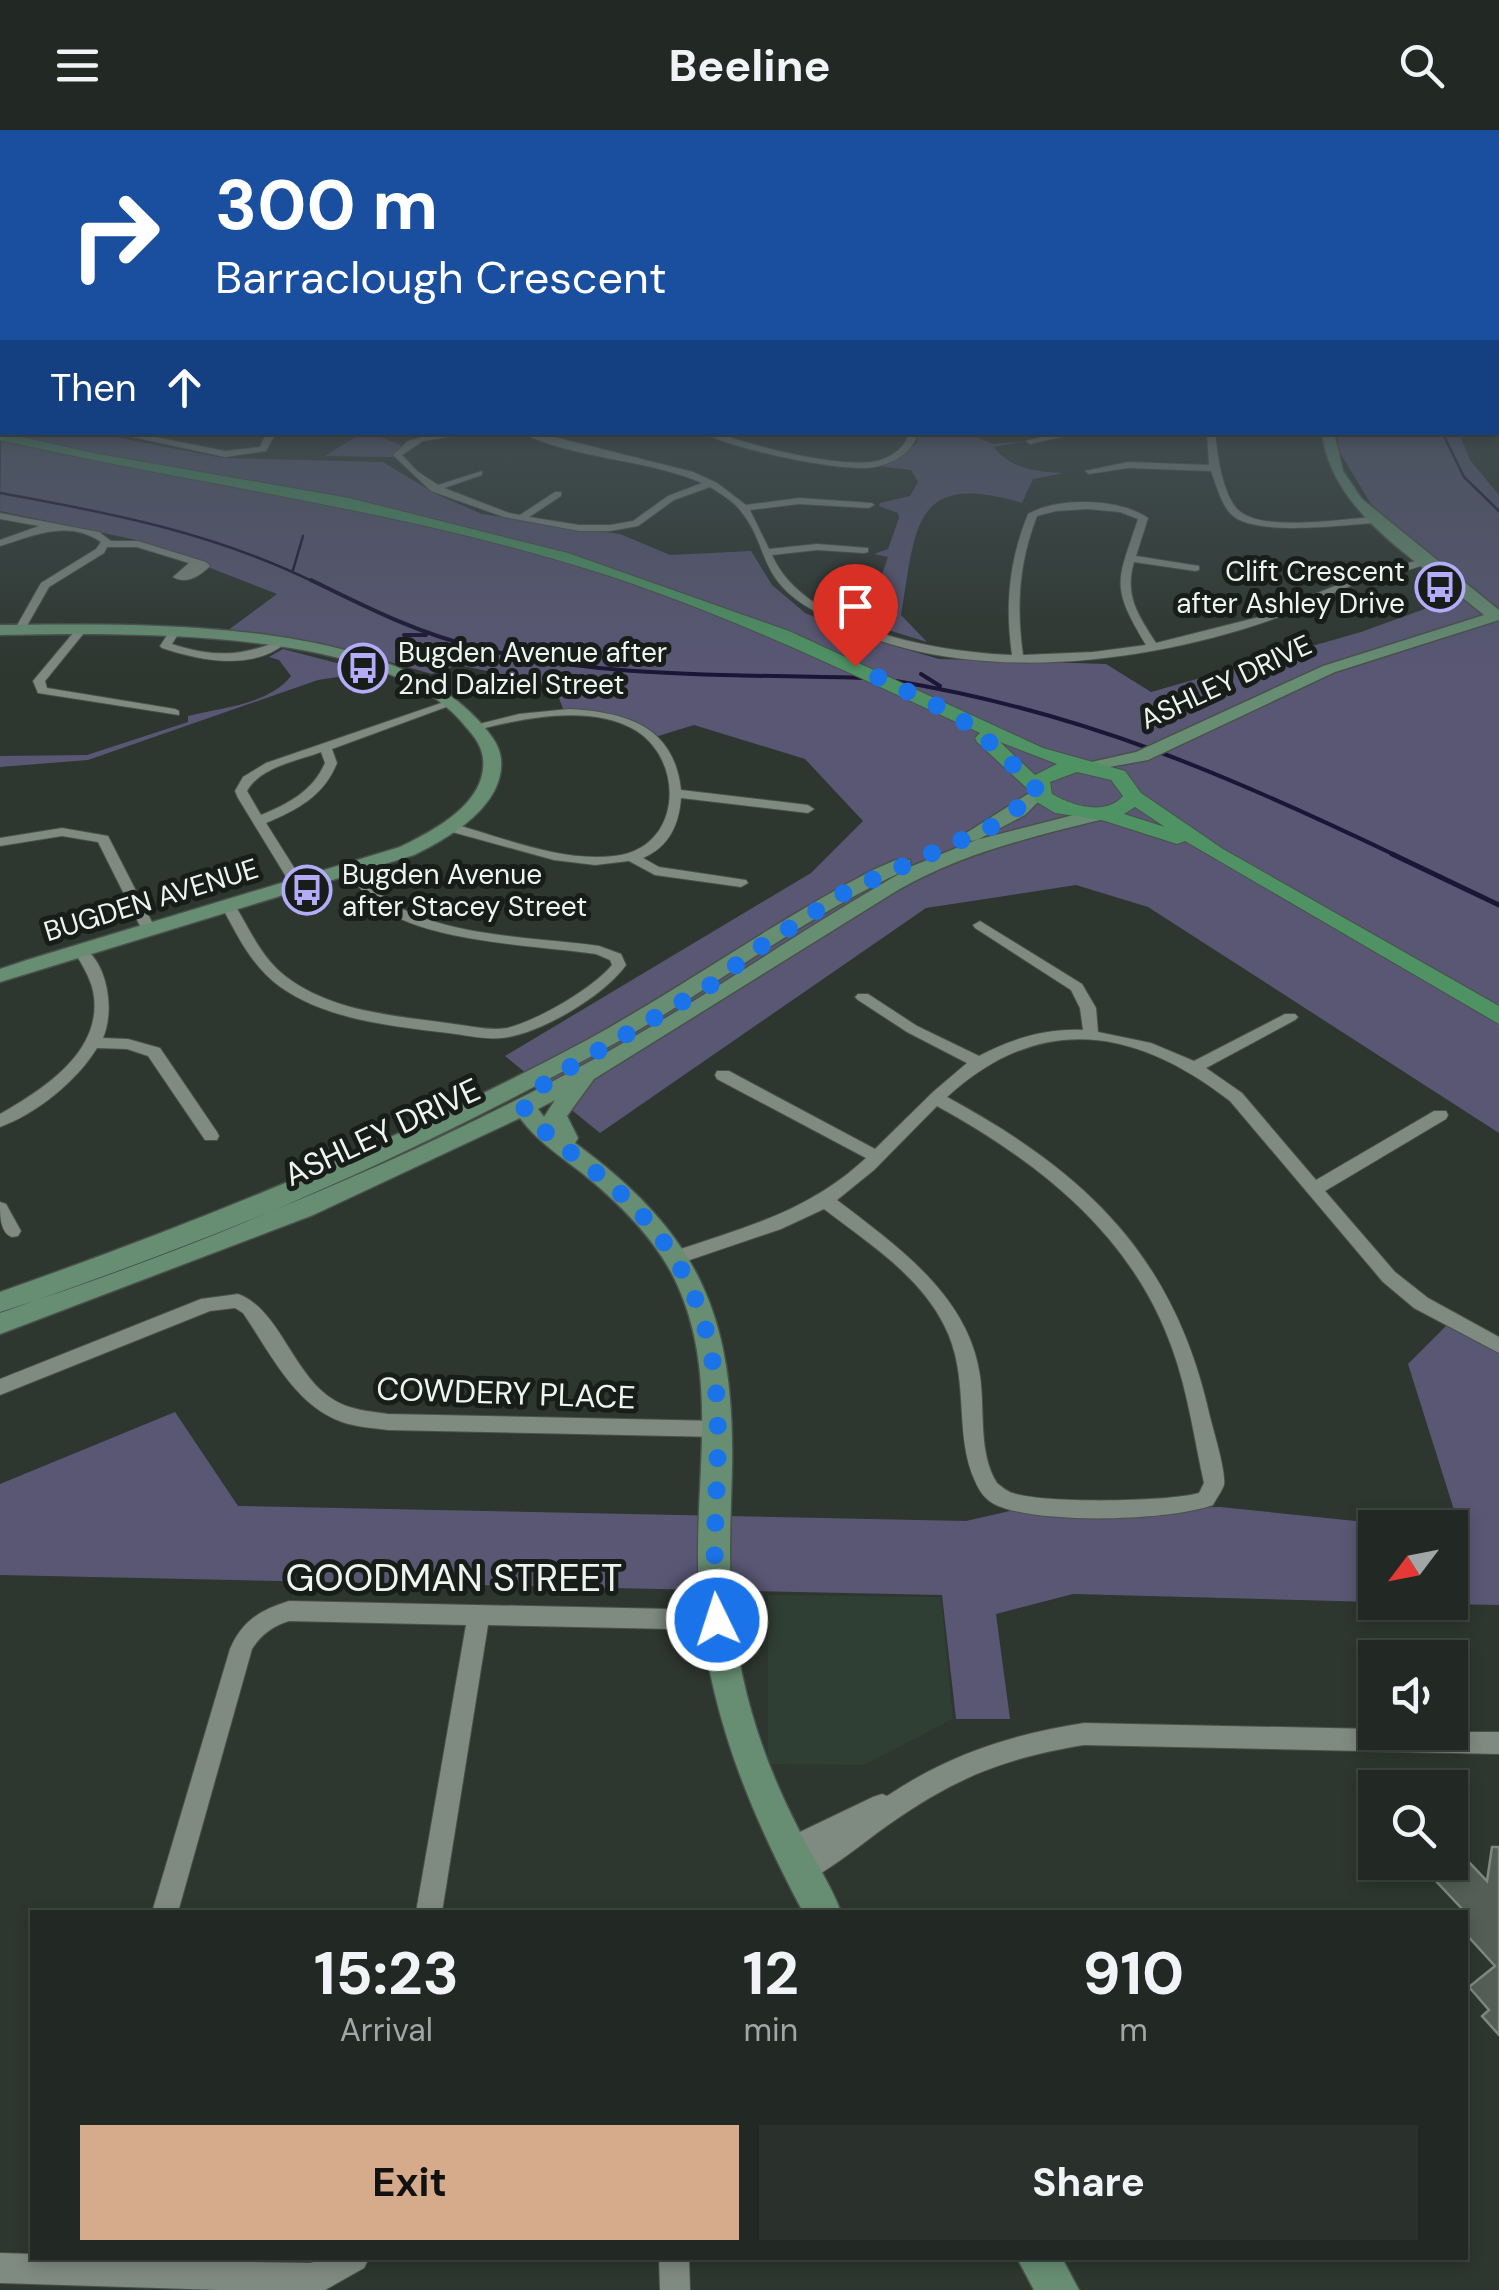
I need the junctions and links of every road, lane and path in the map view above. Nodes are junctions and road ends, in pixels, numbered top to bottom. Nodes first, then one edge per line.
1 (162, 473) edge
2 (187, 473) edge
3 (413, 473) edge
4 (479, 473) dead end
5 (669, 473) edge
6 (1216, 473) edge
7 (1338, 473) edge
8 (243, 482) junction
9 (709, 484) junction
10 (434, 488) junction
11 (558, 494) dead end
12 (869, 505) dead end
13 (744, 508) junction
14 (0, 516) edge
15 (522, 518) junction
16 (1374, 520) junction
17 (50, 525) junction
18 (0, 543) edge
19 (106, 544) junction
20 (864, 550) dead end
21 (763, 552) junction
22 (1128, 558) junction
23 (1423, 562) junction
24 (196, 563) dead end
25 (1195, 568) dead end
26 (1462, 594) junction
27 (1496, 618) edge
28 (83, 628) junction
29 (0, 630) edge
30 (20, 630) junction
31 (1445, 639) junction
32 (1154, 649) junction
33 (1018, 658) junction
34 (451, 702) junction
35 (175, 713) dead end
36 (956, 715) junction
37 (477, 726) junction
38 (325, 746) junction
39 (1147, 759) junction
40 (1089, 767) junction
41 (1039, 790) junction
42 (675, 793) junction
43 (1133, 793) junction
44 (808, 810) dead end
45 (1101, 814) junction
46 (258, 821) junction
47 (450, 826) junction
48 (0, 842) edge
49 (1216, 853) junction
50 (632, 857) junction
51 (354, 869) junction
52 (741, 883) dead end
53 (298, 885) junction
54 (228, 906) junction
55 (980, 925) dead end
56 (148, 928) junction
57 (80, 949) junction
58 (746, 956) junction
59 (0, 976) edge
60 (863, 997) dead end
61 (1499, 1016) edge
62 (1290, 1017) dead end
63 (1091, 1036) junction
64 (92, 1043) junction
65 (980, 1062) junction
66 (1196, 1066) junction
67 (594, 1069) junction
68 (723, 1075) dead end
69 (937, 1099) junction
70 (523, 1106) junction
71 (1440, 1114) dead end
72 (0, 1121) edge
73 (212, 1136) dead end
74 (456, 1139) junction
75 (574, 1152) junction
76 (875, 1156) junction
77 (1314, 1190) junction
78 (825, 1200) junction
79 (0, 1208) edge
80 (234, 1215) junction
81 (12, 1231) dead end
82 (674, 1258) junction
83 (0, 1302) edge
84 (0, 1324) edge
85 (1499, 1346) edge
86 (0, 1387) edge
87 (719, 1429) junction
88 (479, 1614) junction
89 (717, 1620) junction
90 (1499, 1744) edge
91 (794, 1861) junction
92 (167, 1910) edge
93 (429, 1910) edge
94 (822, 1910) edge
95 (351, 2260) edge
96 (674, 2260) edge
97 (1039, 2260) edge
98 (64, 2264) edge
99 (0, 2268) edge
100 (675, 2290) edge
101 (1058, 2290) edge

1 - 8 main road
2 - 8 main road
3 - 10 street
4 - 10 street
5 - 9 street
6 - 16 street
7 - 16 main road
8 - 36 main road
9 - 13 street
9 - 15 street
10 - 15 street
11 - 15 street
12 - 13 street
13 - 21 street
14 - 17 street
16 - 23 main road
17 - 18 street
17 - 19 street
19 - 24 street
19 - 30 street
20 - 21 street
21 - 33 street
22 - 25 street
22 - 32 street
22 - 33 street
23 - 26 main road
23 - 32 street
26 - 27 main road
26 - 31 main road
27 - 31 main road, ASHLEY DRIVE
28 - 30 main road
28 - 34 main road
28 - 35 street
29 - 30 main road
31 - 39 main road, ASHLEY DRIVE
32 - 33 street
34 - 37 main road
34 - 38 street
36 - 40 main road
36 - 41 main road
37 - 42 street
37 - 47 main road, BUGDEN AVENUE
38 - 46 street
38 - 46 street
39 - 40 main road, ASHLEY DRIVE
39 - 43 main road, ASHLEY DRIVE
40 - 41 main road
40 - 43 main road
41 - 45 main road
41 - 58 main road, ASHLEY DRIVE
42 - 44 street
42 - 50 street
43 - 45 main road
43 - 49 main road
45 - 49 main road
45 - 67 main road, ASHLEY DRIVE
46 - 53 street
47 - 50 street
47 - 51 main road, BUGDEN AVENUE
48 - 56 street
49 - 61 main road
50 - 52 street
51 - 53 main road, BUGDEN AVENUE
51 - 54 street
53 - 54 main road, BUGDEN AVENUE
54 - 56 main road, BUGDEN AVENUE
55 - 63 street
56 - 57 main road, BUGDEN AVENUE
57 - 59 main road, BUGDEN AVENUE
57 - 64 street
58 - 70 main road
58 - 80 main road, ASHLEY DRIVE
60 - 65 street
62 - 66 street
63 - 65 street
63 - 66 street
64 - 72 street
64 - 73 street
65 - 69 street
66 - 77 street
67 - 70 main road, ASHLEY DRIVE
67 - 75 main road
68 - 76 street
69 - 76 street
69 - 78 street
70 - 74 main road, ASHLEY DRIVE
70 - 75 main road
70 - 80 main road
71 - 77 street
74 - 75 main road
74 - 84 main road, ASHLEY DRIVE
75 - 82 main road
76 - 78 street
77 - 85 street
78 - 82 street
79 - 81 street
80 - 83 main road, ASHLEY DRIVE
82 - 87 main road
86 - 87 street, COWDERY PLACE
87 - 89 main road
88 - 89 street, GOODMAN STREET
88 - 92 street, GOODMAN STREET
88 - 93 street
89 - 91 main road
90 - 91 street
91 - 94 main road
95 - 98 street
96 - 100 street
97 - 101 main road
98 - 99 street

